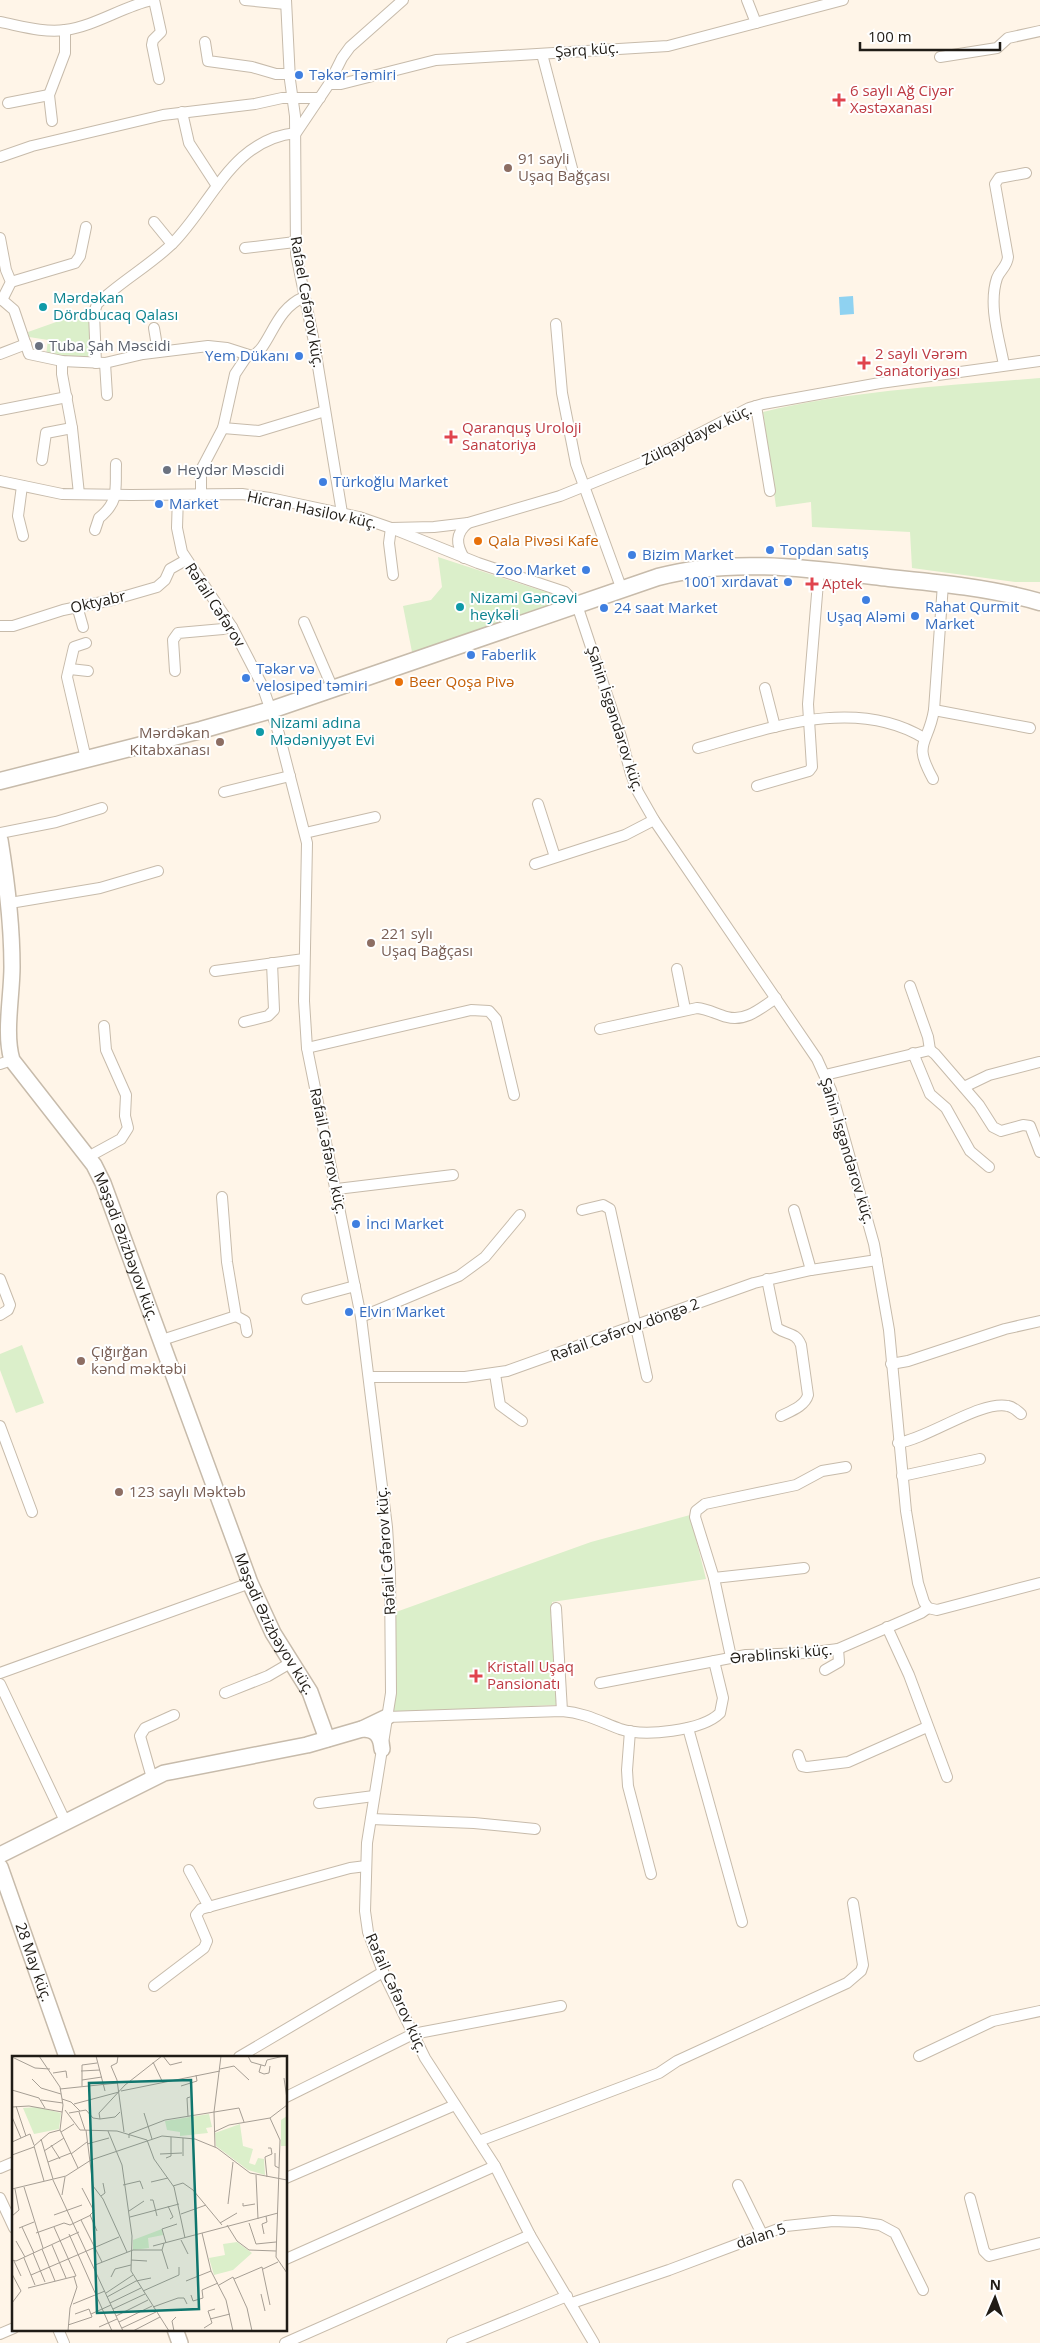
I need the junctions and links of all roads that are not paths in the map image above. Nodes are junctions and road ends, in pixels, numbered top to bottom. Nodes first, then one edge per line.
1 (153, 0) edge
2 (245, 0) edge
3 (403, 0) edge
4 (747, 0) edge
5 (843, 0) edge
6 (286, 2) edge
7 (0, 22) edge
8 (756, 23) junction
9 (65, 30) junction
10 (1040, 32) edge
11 (205, 42) dead end
12 (542, 54) junction
13 (940, 57) dead end
14 (290, 74) junction
15 (159, 80) dead end
16 (329, 84) junction
17 (49, 95) junction
18 (293, 97) junction
19 (320, 98) junction
20 (8, 103) dead end
21 (182, 112) junction
22 (52, 121) dead end
23 (296, 133) junction
24 (0, 157) edge
25 (1026, 172) dead end
26 (574, 176) dead end
27 (217, 186) junction
28 (154, 222) dead end
29 (86, 227) dead end
30 (0, 238) edge
31 (295, 242) junction
32 (172, 244) junction
33 (245, 248) dead end
34 (11, 282) junction
35 (304, 298) junction
36 (1, 299) edge
37 (556, 324) dead end
38 (154, 328) dead end
39 (26, 344) junction
40 (158, 352) junction
41 (0, 354) edge
42 (248, 356) junction
43 (62, 360) junction
44 (1040, 360) edge
45 (100, 363) junction
46 (1004, 365) junction
47 (107, 395) dead end
48 (66, 397) junction
49 (756, 406) junction
50 (0, 410) edge
51 (325, 411) junction
52 (72, 428) junction
53 (222, 428) junction
54 (42, 460) dead end
55 (116, 464) dead end
56 (0, 481) edge
57 (22, 486) junction
58 (583, 488) junction
59 (770, 491) dead end
60 (79, 494) junction
61 (201, 494) junction
62 (115, 495) junction
63 (178, 495) junction
64 (342, 513) junction
65 (468, 523) junction
66 (391, 528) junction
67 (96, 530) dead end
68 (23, 536) dead end
69 (464, 558) junction
70 (186, 560) junction
71 (819, 570) junction
72 (393, 575) dead end
73 (943, 584) junction
74 (622, 590) junction
75 (1040, 602) edge
76 (577, 605) junction
77 (77, 606) junction
78 (304, 622) dead end
79 (0, 626) edge
80 (232, 626) junction
81 (83, 627) dead end
82 (86, 643) dead end
83 (70, 669) junction
84 (88, 670) dead end
85 (175, 671) dead end
86 (765, 688) dead end
87 (333, 689) junction
88 (271, 710) junction
89 (934, 710) junction
90 (808, 721) junction
91 (775, 727) junction
92 (1030, 728) dead end
93 (924, 738) junction
94 (698, 748) dead end
95 (86, 759) junction
96 (290, 776) junction
97 (933, 779) dead end
98 (0, 781) edge
99 (757, 786) dead end
100 (224, 792) dead end
101 (538, 804) dead end
102 (102, 808) dead end
103 (375, 817) dead end
104 (654, 820) junction
105 (0, 833) edge
106 (305, 833) junction
107 (0, 840) edge
108 (555, 857) junction
109 (535, 864) dead end
110 (158, 871) dead end
111 (10, 903) junction
112 (304, 959) junction
113 (272, 963) junction
114 (677, 969) dead end
115 (215, 971) dead end
116 (910, 986) dead end
117 (776, 998) junction
118 (685, 1009) junction
119 (244, 1022) dead end
120 (104, 1026) dead end
121 (600, 1029) dead end
122 (307, 1048) junction
123 (930, 1050) junction
124 (913, 1053) junction
125 (6, 1062) edge
126 (1039, 1062) dead end
127 (825, 1075) junction
128 (964, 1087) junction
129 (514, 1095) dead end
130 (1040, 1152) edge
131 (88, 1158) junction
132 (989, 1167) dead end
133 (453, 1175) dead end
134 (337, 1190) junction
135 (222, 1198) dead end
136 (582, 1210) dead end
137 (794, 1210) dead end
138 (520, 1215) dead end
139 (877, 1260) junction
140 (811, 1270) junction
141 (0, 1279) edge
142 (767, 1279) junction
143 (355, 1286) junction
144 (307, 1299) dead end
145 (0, 1315) edge
146 (236, 1316) junction
147 (361, 1317) junction
148 (1040, 1321) edge
149 (636, 1325) junction
150 (248, 1332) dead end
151 (162, 1340) junction
152 (891, 1364) junction
153 (495, 1374) junction
154 (370, 1377) junction
155 (647, 1377) dead end
156 (1021, 1414) dead end
157 (782, 1416) dead end
158 (522, 1421) dead end
159 (0, 1426) edge
160 (898, 1443) junction
161 (980, 1459) dead end
162 (846, 1467) dead end
163 (902, 1476) junction
164 (32, 1512) dead end
165 (804, 1568) dead end
166 (714, 1578) junction
167 (250, 1583) junction
168 (1040, 1583) edge
169 (556, 1608) dead end
170 (928, 1608) junction
171 (887, 1627) junction
172 (838, 1649) junction
173 (731, 1657) junction
174 (714, 1661) junction
175 (292, 1662) junction
176 (825, 1670) dead end
177 (0, 1672) edge
178 (600, 1683) dead end
179 (0, 1684) edge
180 (225, 1693) dead end
181 (562, 1711) junction
182 (174, 1715) dead end
183 (387, 1717) junction
184 (927, 1727) junction
185 (688, 1728) junction
186 (362, 1729) junction
187 (630, 1731) junction
188 (327, 1739) junction
189 (382, 1749) junction
190 (798, 1755) dead end
191 (947, 1777) dead end
192 (152, 1778) junction
193 (374, 1796) junction
194 (319, 1804) dead end
195 (371, 1819) junction
196 (66, 1823) junction
197 (535, 1829) dead end
198 (0, 1855) edge
199 (366, 1866) junction
200 (189, 1870) dead end
201 (1, 1874) edge
202 (651, 1874) dead end
203 (853, 1903) dead end
204 (209, 1907) junction
205 (742, 1922) dead end
206 (383, 1972) junction
207 (154, 1986) dead end
208 (561, 2006) dead end
209 (1040, 2012) edge
210 (413, 2034) junction
211 (67, 2056) edge
212 (241, 2056) edge
213 (919, 2056) dead end
214 (288, 2096) edge
215 (455, 2105) junction
216 (479, 2141) junction
217 (12, 2163) edge
218 (495, 2166) junction
219 (0, 2168) edge
220 (288, 2177) edge
221 (738, 2184) dead end
222 (0, 2198) edge
223 (970, 2198) dead end
224 (12, 2224) edge
225 (762, 2234) junction
226 (530, 2235) junction
227 (1040, 2243) edge
228 (288, 2259) edge
229 (923, 2290) dead end
230 (570, 2300) junction
231 (12, 2329) edge
232 (58, 2330) edge
233 (174, 2330) edge
234 (0, 2334) edge
235 (64, 2343) edge
236 (180, 2343) edge
237 (285, 2343) edge
238 (452, 2343) edge
239 (594, 2343) edge

1 - 9 street
1 - 15 street
2 - 6 street
3 - 16 street
4 - 8 street
5 - 8 street, Şərq küç.
6 - 14 street, Rafael Cəfərov küç.
7 - 9 street
8 - 12 street, Şərq küç.
9 - 17 street
10 - 13 street
11 - 14 street
12 - 16 street, Şərq küç.
12 - 26 street
14 - 18 street, Rafael Cəfərov küç.
16 - 19 street
17 - 20 street
17 - 22 street
18 - 19 street
18 - 21 street
18 - 23 street, Rafael Cəfərov küç.
19 - 23 street
21 - 24 street
21 - 27 street
23 - 27 street
23 - 31 street, Rafael Cəfərov küç.
25 - 46 street
27 - 32 street
28 - 32 street
29 - 34 street
30 - 34 street
31 - 33 street
31 - 35 street, Rafael Cəfərov küç.
32 - 45 street
34 - 36 street
35 - 42 street
35 - 51 street, Rafael Cəfərov küç.
36 - 39 street
37 - 58 street
38 - 40 street
39 - 41 street
39 - 43 street
40 - 42 street
40 - 45 street
42 - 53 street
43 - 45 street
43 - 48 street
44 - 46 street, Zülqaydayev küç.
45 - 47 street
46 - 49 street, Zülqaydayev küç.
48 - 50 street
48 - 52 street
49 - 58 street, Zülqaydayev küç.
49 - 59 street
51 - 53 street
51 - 64 street, Rafael Cəfərov küç.
52 - 54 street
52 - 60 street
53 - 61 street
55 - 62 street
56 - 57 street, Hicran Hasilov küç.
57 - 60 street, Hicran Hasilov küç.
57 - 68 street
58 - 65 street, Zülqaydayev küç.
58 - 74 street
60 - 62 street, Hicran Hasilov küç.
61 - 63 street, Hicran Hasilov küç.
61 - 64 street, Hicran Hasilov küç.
62 - 63 street, Hicran Hasilov küç.
62 - 67 street
63 - 70 street, Rəfail Cəfərov
64 - 66 street, Hicran Hasilov küç.
65 - 66 street, Zülqaydayev küç.
65 - 69 street
66 - 69 street, Hicran Hasilov küç.
66 - 72 street
69 - 76 street, Hicran Hasilov küç.
70 - 77 street, Oktyabr
70 - 80 street, Rəfail Cəfərov
71 - 73 main road
71 - 74 main road
71 - 90 street
73 - 75 main road
73 - 89 street
74 - 76 main road
76 - 87 main road
76 - 104 street, Şahin İsgəndərov küç.
77 - 79 street, Oktyabr
77 - 81 street
78 - 87 street
80 - 85 street
80 - 88 street, Rəfail Cəfərov
82 - 83 street
83 - 84 street
83 - 95 street
86 - 91 street
87 - 88 main road
88 - 95 main road
88 - 96 street, Rəfail Cəfərov küç.
89 - 92 street
89 - 93 street
90 - 91 street
90 - 93 street
90 - 99 street
91 - 94 street
93 - 97 street
95 - 98 main road
96 - 100 street
96 - 106 street, Rəfail Cəfərov küç.
101 - 108 street
102 - 105 street
103 - 106 street
104 - 108 street
104 - 117 street, Şahin İsgəndərov küç.
106 - 112 street, Rəfail Cəfərov küç.
107 - 111 street, Məşədi Əzizbəyov küç.
108 - 109 street
110 - 111 street
111 - 125 street, Məşədi Əzizbəyov küç.
112 - 113 street
112 - 122 street, Rəfail Cəfərov küç.
113 - 115 street
113 - 119 street
114 - 118 street
116 - 123 street
117 - 118 street
117 - 127 street, Şahin İsgəndərov küç.
118 - 121 street
120 - 131 street
122 - 129 street
122 - 134 street, Rəfail Cəfərov küç.
123 - 124 street
123 - 128 street
124 - 127 street
124 - 132 street
125 - 131 street, Məşədi Əzizbəyov küç.
126 - 128 street
127 - 139 street, Şahin İsgəndərov küç.
128 - 130 street
131 - 151 street, Məşədi Əzizbəyov küç.
133 - 134 street
134 - 143 street, Rəfail Cəfərov küç.
135 - 146 street
136 - 149 street
137 - 140 street
138 - 147 street
139 - 140 street, Rəfail Cəfərov döngə 2
139 - 152 street, Şahin İsgəndərov küç.
140 - 142 street, Rəfail Cəfərov döngə 2
141 - 145 street
142 - 149 street, Rəfail Cəfərov döngə 2
142 - 157 street
143 - 144 street
143 - 147 street, Rəfail Cəfərov küç.
146 - 150 street
146 - 151 street
147 - 154 street, Rəfail Cəfərov küç.
148 - 152 street
149 - 153 street, Rəfail Cəfərov döngə 2
149 - 155 street
151 - 167 street, Məşədi Əzizbəyov küç.
152 - 160 street, Şahin İsgəndərov küç.
153 - 154 street, Rəfail Cəfərov döngə 2
153 - 158 street
154 - 183 street, Rəfail Cəfərov küç.
156 - 160 street
159 - 164 street
160 - 163 street, Şahin İsgəndərov küç.
161 - 163 street
162 - 166 street
163 - 170 street, Şahin İsgəndərov küç.
165 - 166 street
166 - 173 street
167 - 175 street, Məşədi Əzizbəyov küç.
167 - 177 street
168 - 170 street, Ərəblinski küç.
169 - 181 street
170 - 171 street, Ərəblinski küç.
171 - 172 street, Ərəblinski küç.
171 - 184 street
172 - 173 street, Ərəblinski küç.
172 - 176 street
173 - 174 street, Ərəblinski küç.
174 - 178 street, Ərəblinski küç.
174 - 185 street
175 - 180 street
175 - 188 street, Məşədi Əzizbəyov küç.
179 - 196 street
181 - 183 street
181 - 187 street
182 - 192 street
183 - 186 street
183 - 189 street, Rəfail Cəfərov küç.
184 - 190 street
184 - 191 street
185 - 187 street
185 - 205 street
186 - 188 street
186 - 189 street
187 - 202 street
188 - 192 street
189 - 193 street, Rəfail Cəfərov küç.
192 - 196 street
193 - 194 street
193 - 195 street, Rəfail Cəfərov küç.
195 - 197 street
195 - 199 street, Rəfail Cəfərov küç.
196 - 198 street
199 - 204 street
199 - 206 street, Rəfail Cəfərov küç.
200 - 204 street
201 - 211 street, 28 May küç.
203 - 216 street
204 - 207 street
206 - 210 street, Rəfail Cəfərov küç.
206 - 212 street
208 - 210 street
209 - 213 street
210 - 214 street
210 - 215 street, Rəfail Cəfərov küç.
215 - 216 street, Rəfail Cəfərov küç.
215 - 220 street
216 - 218 street, Rəfail Cəfərov küç.
217 - 219 street
218 - 226 street, Rəfail Cəfərov küç.
218 - 228 street
221 - 225 street
222 - 224 street
223 - 227 street
225 - 229 street, dalan 5
225 - 230 street, dalan 5
226 - 230 street, Rəfail Cəfərov küç.
226 - 237 street
230 - 238 street, dalan 5
230 - 239 street, Rəfail Cəfərov küç.
231 - 234 street
232 - 235 street
233 - 236 street

